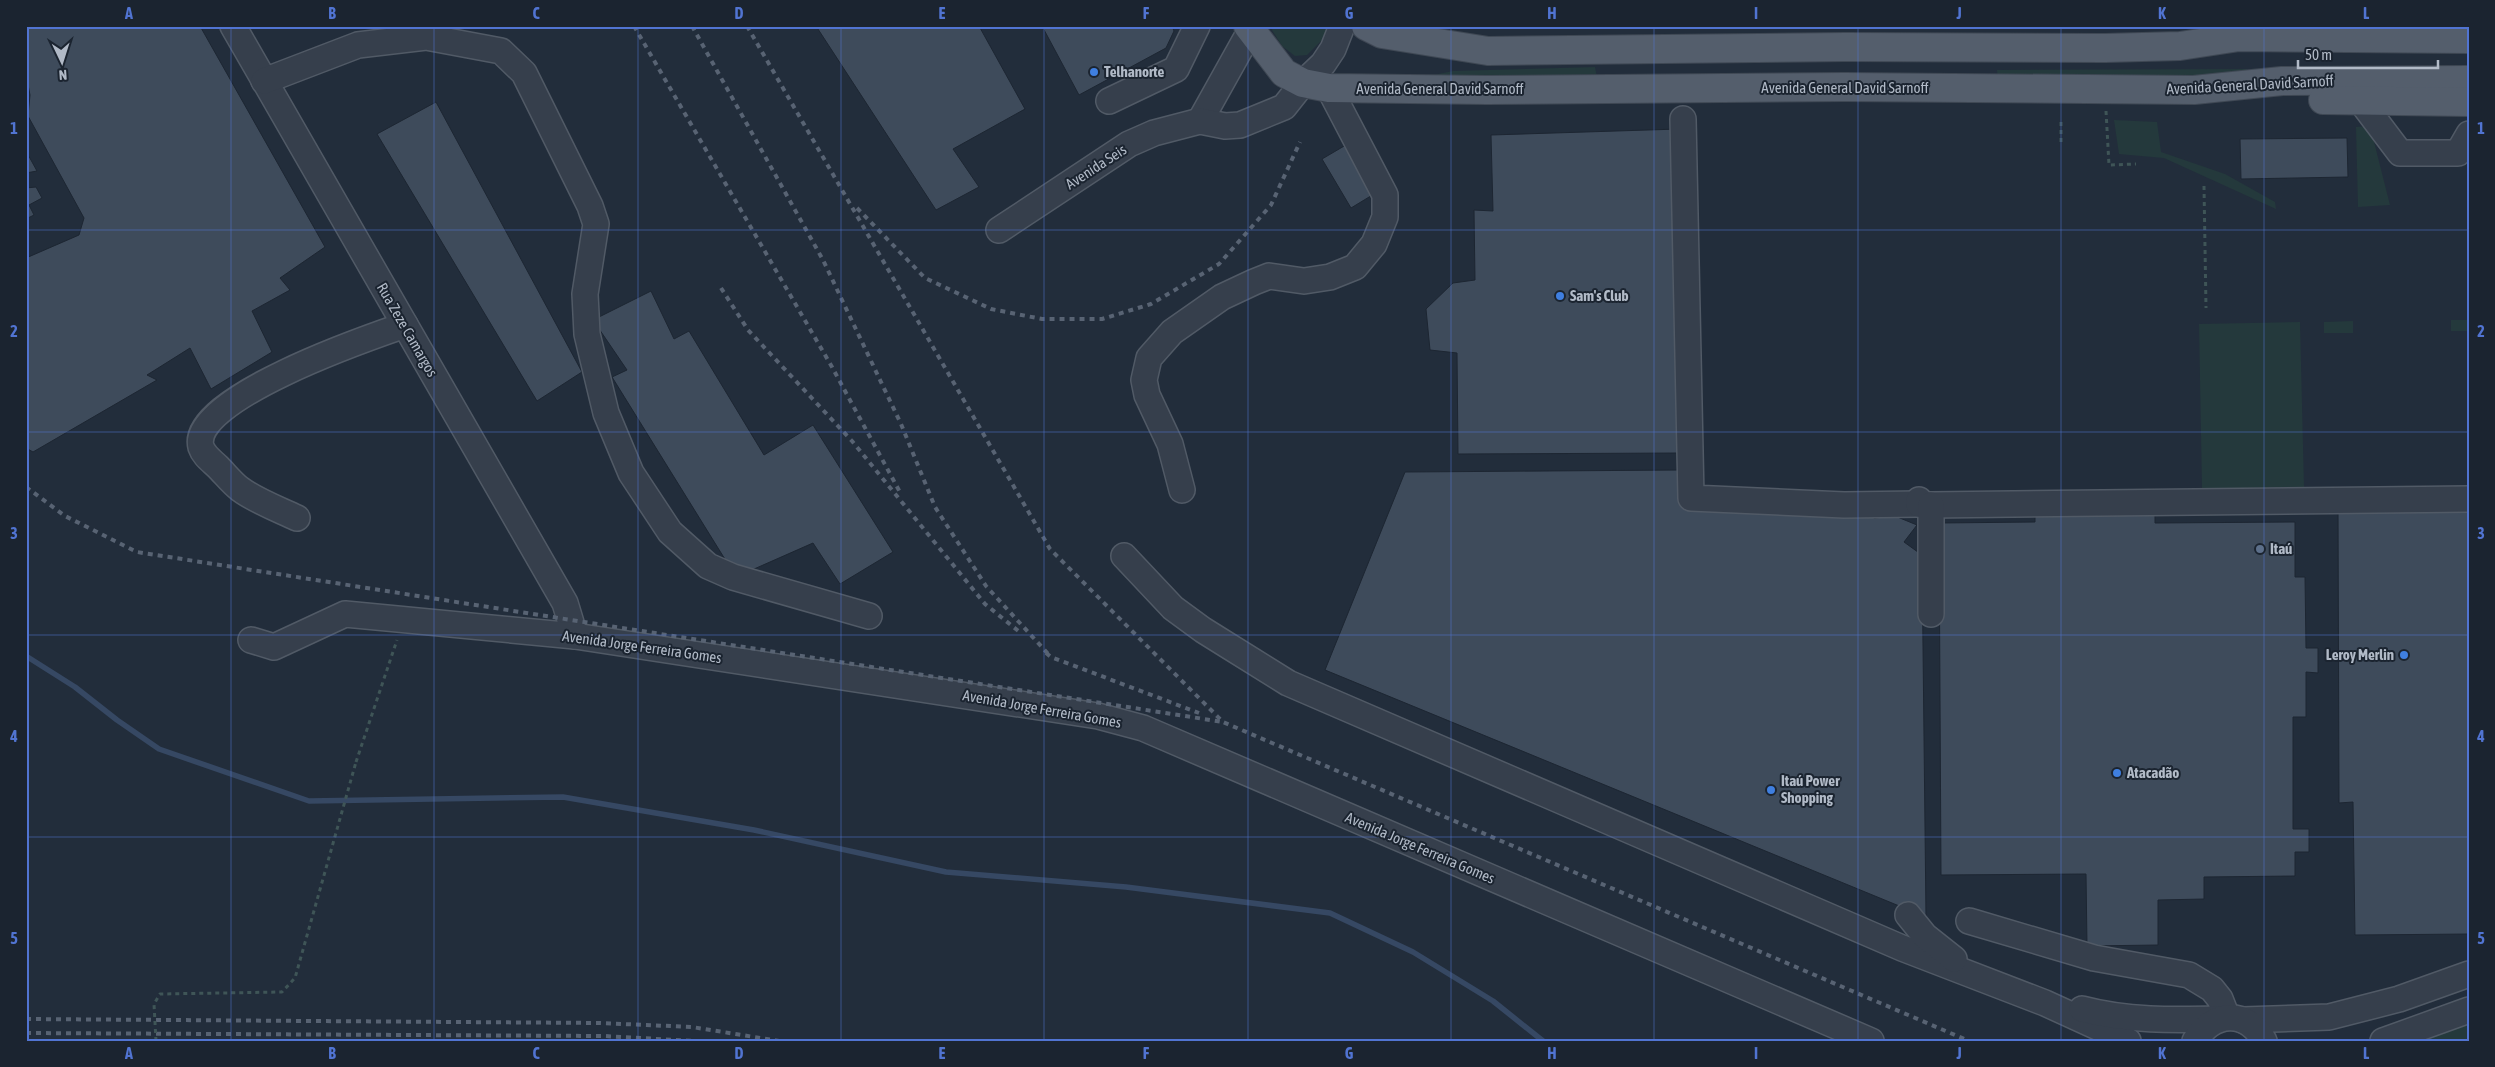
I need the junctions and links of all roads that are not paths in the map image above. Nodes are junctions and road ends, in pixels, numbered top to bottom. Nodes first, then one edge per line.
1 (232, 26) edge
2 (1197, 26) edge
3 (1342, 26) edge
4 (1251, 28) edge
5 (1378, 29) edge
6 (2469, 39) edge
7 (2180, 46) junction
8 (2469, 56) edge
9 (2469, 80) edge
10 (264, 81) junction
11 (1316, 86) junction
12 (2194, 90) junction
13 (2360, 100) junction
14 (1109, 101) dead end
15 (2469, 102) edge
16 (1683, 119) dead end
17 (1200, 121) junction
18 (2469, 134) edge
19 (999, 230) dead end
20 (405, 325) junction
21 (1182, 490) dead end
22 (2469, 499) edge
23 (1923, 503) junction
24 (297, 518) dead end
25 (1124, 556) dead end
26 (1931, 614) dead end
27 (869, 616) dead end
28 (575, 636) junction
29 (251, 640) dead end
30 (1908, 916) dead end
31 (1969, 921) dead end
32 (1973, 974) junction
33 (2469, 974) edge
34 (2045, 1003) junction
35 (2469, 1010) edge
36 (2230, 1019) junction
37 (1871, 1041) edge
38 (2128, 1041) edge
39 (2195, 1041) edge
40 (2264, 1041) edge
41 (2383, 1041) edge

1 - 10 street, Rua Zeze Camargos
2 - 14 street
3 - 11 street, Avenida Seis
4 - 11 main road
4 - 17 street
5 - 7 main road, Avenida General David Sarnoff
6 - 7 main road, Avenida General David Sarnoff
7 - 8 main road, Avenida General David Sarnoff
9 - 12 main road, Avenida General David Sarnoff
10 - 20 street, Rua Zeze Camargos
10 - 27 street
11 - 12 main road, Avenida General David Sarnoff
11 - 17 street, Avenida Seis
11 - 21 street
12 - 13 main road
13 - 15 main road
13 - 18 street
16 - 23 street
17 - 19 street, Avenida Seis
20 - 24 street
20 - 28 street, Rua Zeze Camargos
22 - 23 street
23 - 26 street
25 - 32 street
28 - 29 street, Avenida Jorge Ferreira Gomes
28 - 37 street, Avenida Jorge Ferreira Gomes
30 - 32 street
31 - 36 street
32 - 34 street
33 - 36 street
34 - 36 street
34 - 38 street
35 - 41 street
36 - 39 street
36 - 40 street

